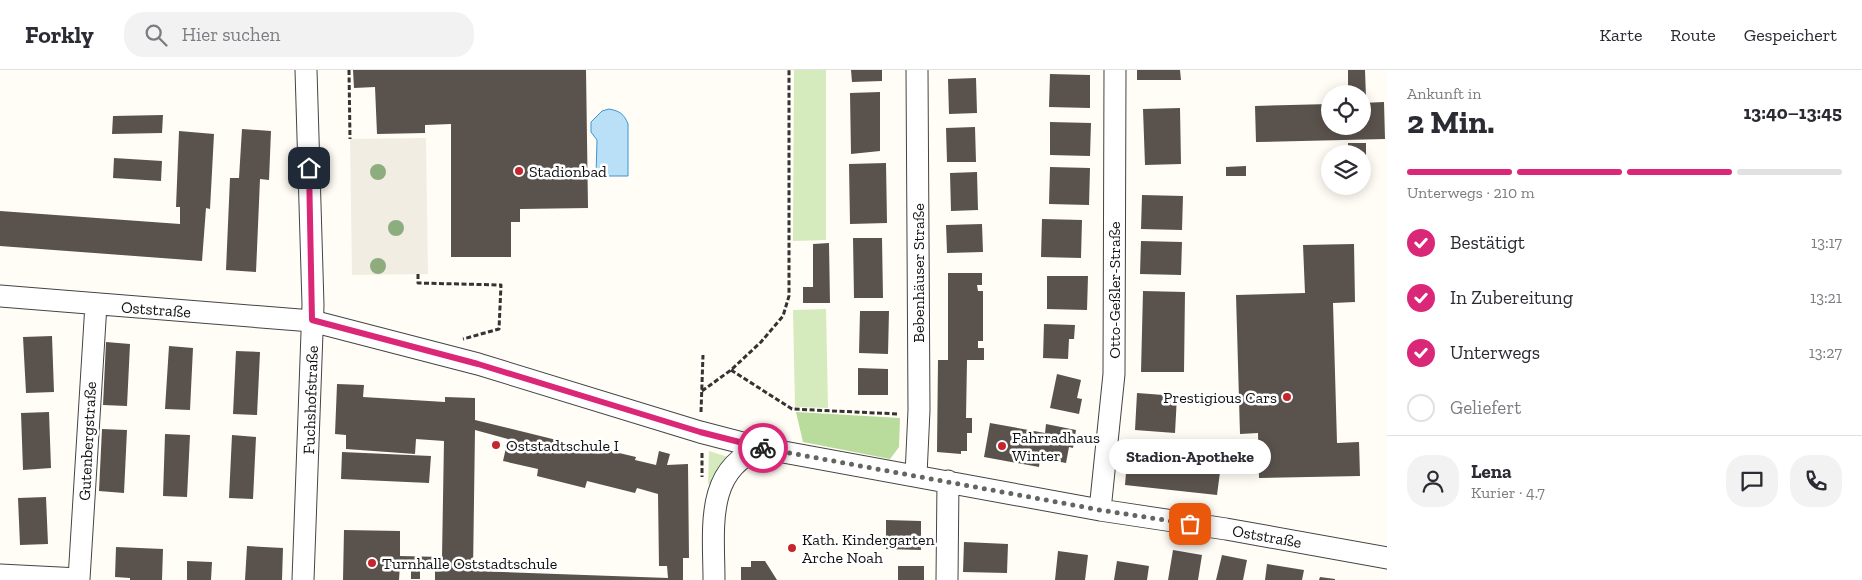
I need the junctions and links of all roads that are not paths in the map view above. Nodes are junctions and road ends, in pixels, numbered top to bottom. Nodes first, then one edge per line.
1 (306, 70) edge
2 (917, 70) edge
3 (1115, 70) edge
4 (0, 296) edge
5 (96, 304) junction
6 (312, 320) junction
7 (762, 448) junction
8 (916, 475) junction
9 (948, 481) junction
10 (1100, 510) junction
11 (1387, 558) edge
12 (0, 575) edge
13 (38, 578) edge
14 (303, 580) edge
15 (714, 580) edge
16 (947, 580) edge

1 - 6 street, Fuchshofstraße
2 - 8 street, Bebenhäuser Straße
3 - 10 street, Otto-Geßler-Straße
4 - 5 street, Oststraße
5 - 6 street, Oststraße
5 - 13 street, Gutenbergstraße
6 - 7 street, Oststraße
6 - 14 street, Fuchshofstraße
7 - 8 street, Oststraße
7 - 15 street
8 - 9 street, Oststraße
9 - 10 street, Oststraße
9 - 16 street
10 - 11 street, Oststraße
12 - 13 street

